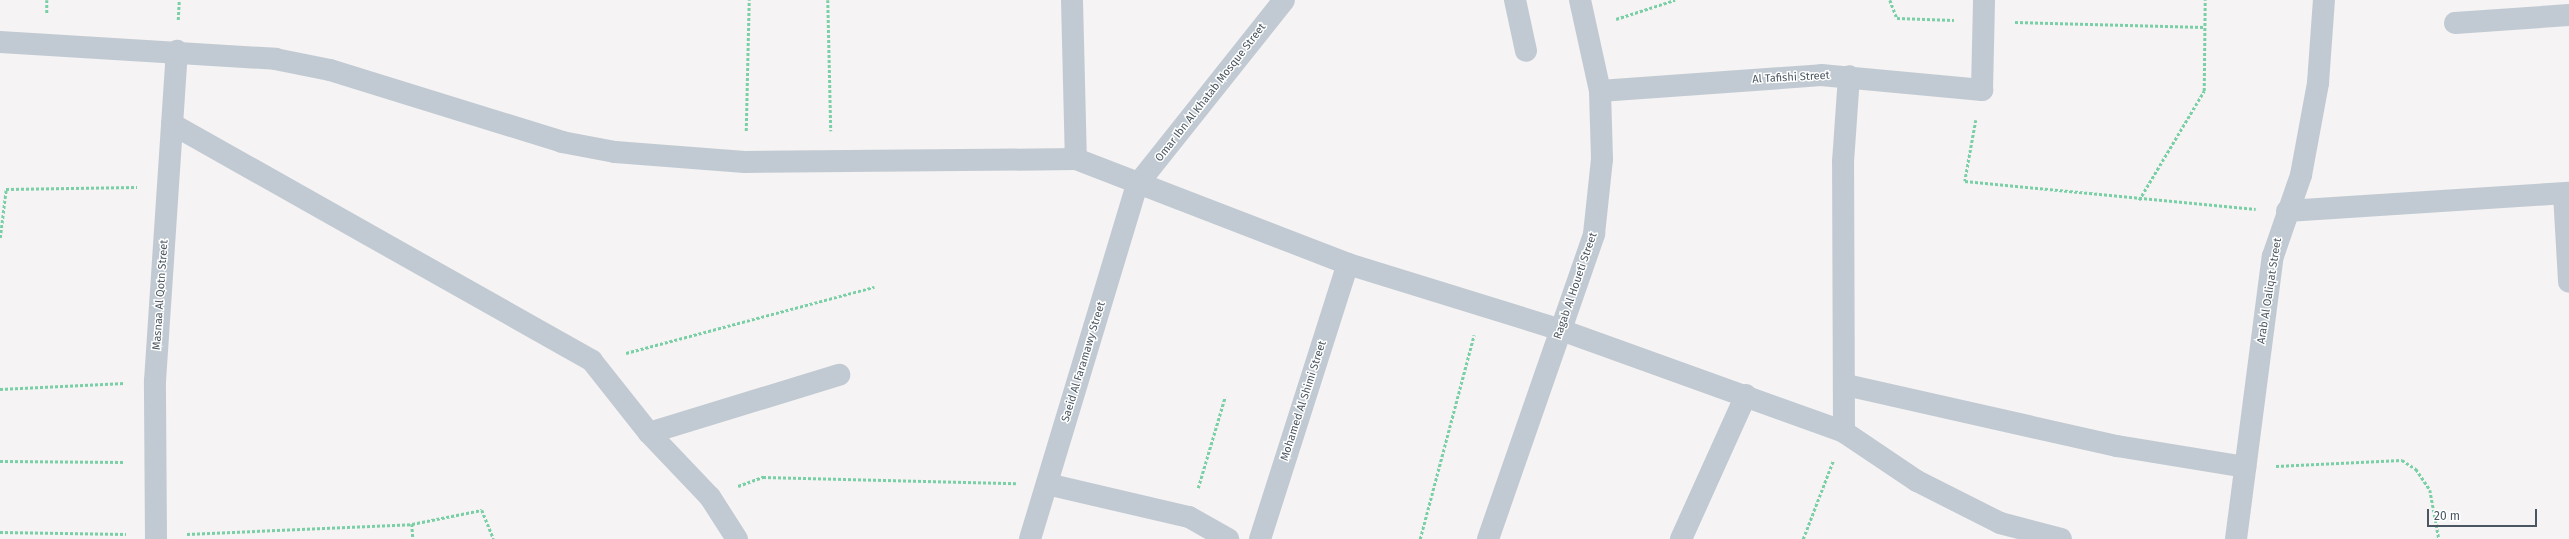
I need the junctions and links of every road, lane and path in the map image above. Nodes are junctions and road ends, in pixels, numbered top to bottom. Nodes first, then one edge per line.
1 (749, 0) edge
2 (828, 0) edge
3 (1072, 0) edge
4 (1284, 0) edge
5 (1515, 0) edge
6 (1580, 0) edge
7 (1675, 0) edge
8 (1890, 0) edge
9 (2205, 0) edge
10 (2324, 0) edge
11 (1984, 11) edge
12 (2569, 15) edge
13 (2455, 23) dead end
14 (2204, 27) junction
15 (1587, 29) junction
16 (0, 42) edge
17 (177, 51) junction
18 (1526, 51) dead end
19 (1849, 76) junction
20 (1982, 90) junction
21 (1600, 91) junction
22 (172, 124) junction
23 (1076, 159) junction
24 (745, 162) junction
25 (832, 162) junction
26 (1138, 185) junction
27 (167, 187) junction
28 (2566, 193) edge
29 (2139, 200) junction
30 (2287, 211) junction
31 (0, 238) edge
32 (1348, 264) junction
33 (2569, 282) edge
34 (874, 287) dead end
35 (1481, 308) junction
36 (1560, 330) junction
37 (592, 362) junction
38 (839, 375) dead end
39 (155, 381) junction
40 (1846, 385) junction
41 (0, 389) edge
42 (1746, 395) junction
43 (1225, 397) dead end
44 (1844, 432) junction
45 (649, 433) junction
46 (0, 461) edge
47 (156, 462) junction
48 (2245, 467) junction
49 (1047, 484) junction
50 (710, 497) junction
51 (1189, 517) junction
52 (412, 524) junction
53 (0, 532) edge
54 (156, 537) edge
55 (413, 539) edge
56 (494, 539) edge
57 (737, 539) edge
58 (1030, 539) edge
59 (1228, 539) edge
60 (1260, 539) edge
61 (1420, 539) edge
62 (1488, 539) edge
63 (1681, 539) edge
64 (1803, 539) edge
65 (2061, 539) edge
66 (2236, 539) edge
67 (2439, 539) edge

1 - 24 path
2 - 25 path
3 - 23 street
4 - 26 street, Omar Ibn Al Khatab Mosque Street
5 - 18 street
6 - 15 street, Ragab Al Houeti Street
7 - 15 path
8 - 11 path
9 - 14 path
10 - 30 street, Arab Al Oaliqat Street
11 - 14 path
11 - 20 street
12 - 13 street
14 - 29 path
15 - 21 street, Ragab Al Houeti Street
16 - 17 street
17 - 22 street, Masnaa Al Qotn Street
17 - 24 street
19 - 20 street, Al Tafishi Street
19 - 21 street, Al Tafishi Street
19 - 40 street
20 - 29 path
21 - 36 street, Ragab Al Houeti Street
22 - 27 street, Masnaa Al Qotn Street
22 - 37 street
23 - 25 street
23 - 26 street
24 - 25 street
26 - 32 street
26 - 49 street, Saeid Al Faramawy Street
27 - 31 path
27 - 39 street, Masnaa Al Qotn Street
28 - 30 street
28 - 33 street
29 - 30 path
30 - 48 street, Arab Al Oaliqat Street
32 - 35 street
32 - 60 street, Mohamed Al Shimi Street
34 - 37 path
35 - 36 street
35 - 61 path
36 - 42 street
36 - 62 street, Ragab Al Houeti Street
37 - 45 street
38 - 45 street
39 - 41 path
39 - 47 street, Masnaa Al Qotn Street
40 - 44 street
40 - 48 street
42 - 44 street
42 - 63 street
43 - 51 path
44 - 64 path
44 - 65 street
45 - 50 street
46 - 47 path
47 - 54 street, Masnaa Al Qotn Street
48 - 66 street, Arab Al Oaliqat Street
48 - 67 path
49 - 50 path
49 - 51 street
49 - 58 street, Saeid Al Faramawy Street
50 - 57 street
51 - 59 street
52 - 54 path
52 - 55 path
52 - 56 path
53 - 54 path

